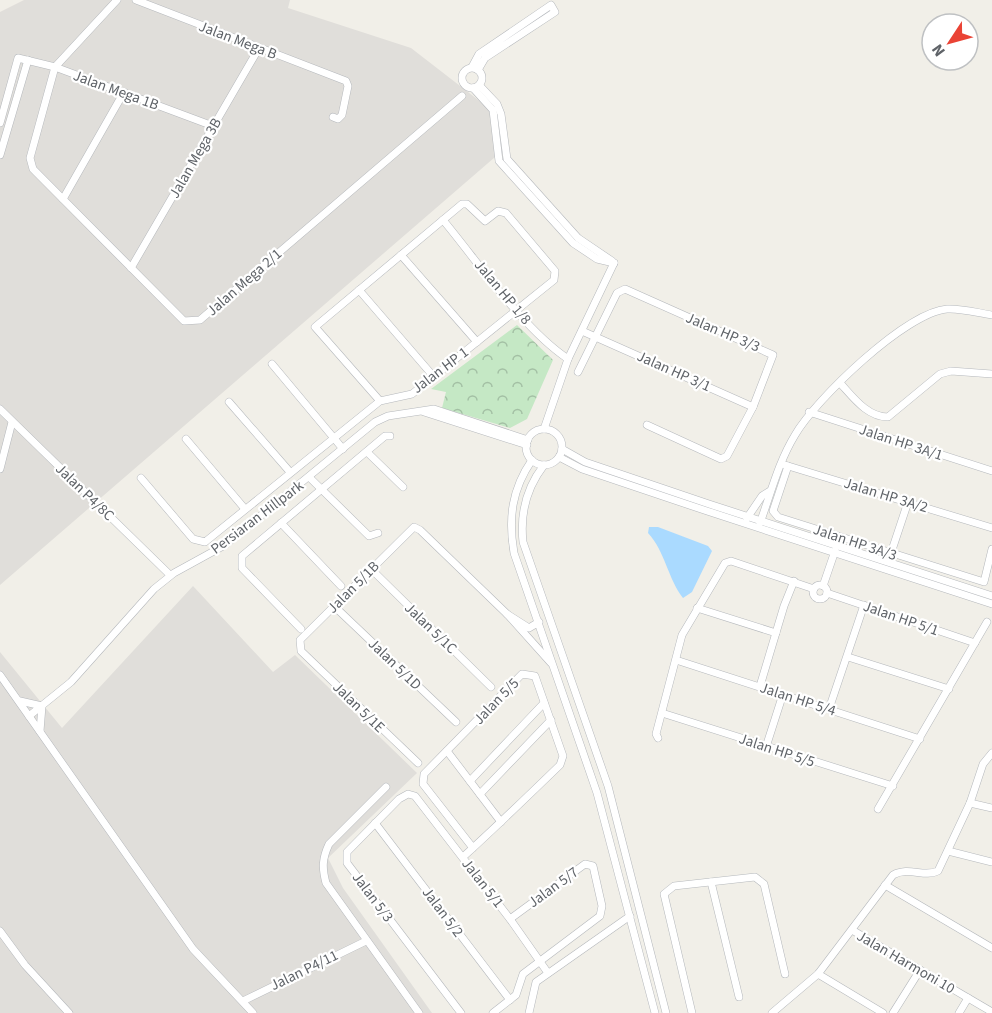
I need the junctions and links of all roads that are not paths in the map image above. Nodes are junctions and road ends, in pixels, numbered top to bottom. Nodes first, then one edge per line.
1 (117, 0) edge
2 (136, 0) edge
3 (260, 48) junction
4 (28, 60) junction
5 (55, 67) junction
6 (475, 68) junction
7 (0, 85) edge
8 (476, 87) junction
9 (10, 88) junction
10 (124, 92) junction
11 (462, 96) dead end
12 (333, 117) dead end
13 (0, 123) edge
14 (213, 126) junction
15 (0, 155) edge
16 (539, 195) junction
17 (63, 199) junction
18 (537, 204) junction
19 (443, 220) junction
20 (401, 255) junction
21 (614, 263) junction
22 (131, 268) junction
23 (359, 290) junction
24 (517, 309) junction
25 (992, 315) edge
26 (582, 331) junction
27 (594, 336) junction
28 (477, 342) junction
29 (568, 359) junction
30 (272, 364) dead end
31 (578, 372) dead end
32 (992, 374) edge
33 (434, 377) junction
34 (840, 382) junction
35 (380, 401) junction
36 (229, 402) dead end
37 (753, 406) junction
38 (0, 409) edge
39 (809, 412) junction
40 (12, 422) junction
41 (647, 425) dead end
42 (544, 429) junction
43 (390, 436) dead end
44 (333, 437) junction
45 (186, 439) dead end
46 (527, 443) junction
47 (344, 449) junction
48 (562, 449) junction
49 (367, 452) junction
50 (559, 457) junction
51 (532, 459) junction
52 (780, 463) junction
53 (544, 465) junction
54 (788, 466) junction
55 (0, 469) edge
56 (992, 471) edge
57 (290, 472) junction
58 (309, 477) junction
59 (141, 478) dead end
60 (403, 486) dead end
61 (322, 489) junction
62 (770, 491) junction
63 (908, 502) junction
64 (245, 509) junction
65 (746, 520) junction
66 (281, 523) junction
67 (759, 525) junction
68 (992, 528) edge
69 (378, 533) dead end
70 (992, 549) edge
71 (835, 550) junction
72 (891, 553) junction
73 (371, 569) junction
74 (170, 575) junction
75 (794, 581) junction
76 (341, 586) dead end
77 (823, 586) junction
78 (814, 589) junction
79 (827, 593) junction
80 (992, 596) edge
81 (992, 604) edge
82 (864, 605) junction
83 (334, 606) junction
84 (697, 608) junction
85 (507, 614) junction
86 (539, 622) junction
87 (987, 622) dead end
88 (301, 629) dead end
89 (543, 633) junction
90 (776, 633) junction
91 (975, 643) junction
92 (301, 651) joint
93 (848, 657) junction
94 (676, 660) junction
95 (565, 665) junction
96 (555, 667) junction
97 (0, 675) edge
98 (559, 681) junction
99 (760, 686) junction
100 (491, 687) dead end
101 (949, 690) junction
102 (783, 694) junction
103 (18, 701) junction
104 (544, 703) junction
105 (42, 706) junction
106 (829, 709) junction
107 (662, 713) junction
108 (29, 716) junction
109 (551, 720) junction
110 (456, 722) dead end
111 (40, 731) junction
112 (658, 738) dead end
113 (920, 739) junction
114 (766, 747) junction
115 (447, 751) junction
116 (992, 753) edge
117 (418, 763) dead end
118 (470, 781) junction
119 (608, 786) junction
120 (893, 786) junction
121 (386, 787) dead end
122 (597, 793) junction
123 (480, 794) junction
124 (415, 796) joint
125 (970, 803) junction
126 (992, 808) edge
127 (878, 809) dead end
128 (501, 822) junction
129 (375, 823) junction
130 (473, 848) junction
131 (948, 851) junction
132 (463, 857) junction
133 (992, 862) edge
134 (711, 882) junction
135 (885, 885) junction
136 (630, 916) junction
137 (510, 918) junction
138 (852, 930) junction
139 (0, 931) edge
140 (366, 941) junction
141 (992, 948) edge
142 (540, 962) junction
143 (920, 970) junction
144 (548, 972) junction
145 (785, 974) dead end
146 (818, 974) junction
147 (739, 997) dead end
148 (968, 998) junction
149 (243, 1000) junction
150 (510, 1000) junction
151 (992, 1012) edge
152 (69, 1013) edge
153 (253, 1013) edge
154 (419, 1013) edge
155 (461, 1013) edge
156 (493, 1013) edge
157 (529, 1013) edge
158 (655, 1013) edge
159 (666, 1013) edge
160 (692, 1013) edge
161 (772, 1013) edge
162 (884, 1013) edge
163 (893, 1013) edge
164 (959, 1013) edge

1 - 5 street
2 - 3 street, Jalan Mega B
3 - 12 street, Jalan Mega B
3 - 14 street, Jalan Mega 3B
4 - 5 street, Jalan Mega 1B
4 - 9 street, Jalan Mega 1B
4 - 15 street
5 - 10 street, Jalan Mega 1B
5 - 17 street, Jalan Mega 2/1
6 - 6 street
6 - 8 street
6 - 8 street
7 - 9 street
8 - 16 street
8 - 18 street
9 - 13 street
10 - 14 street, Jalan Mega 1B
10 - 17 street
11 - 22 street, Jalan Mega 2/1
14 - 22 street, Jalan Mega 3B
16 - 18 street
16 - 21 street
17 - 22 street, Jalan Mega 2/1
18 - 21 street
19 - 20 street
19 - 24 street, Jalan HP 1/8
19 - 24 street, Jalan HP 1
20 - 23 street
20 - 28 street
21 - 26 street
23 - 33 street
23 - 35 street
24 - 28 street, Jalan HP 1
24 - 29 street, Jalan HP 1/8
25 - 34 street
26 - 27 street, Jalan HP 3/1
26 - 29 street
27 - 31 street
27 - 37 street, Jalan HP 3/1
27 - 37 street, Jalan HP 3/3
28 - 33 street, Jalan HP 1
29 - 42 street
30 - 44 street
32 - 34 street
33 - 35 street, Jalan HP 1
34 - 39 street
35 - 44 street, Jalan HP 1
36 - 57 street
37 - 41 street
38 - 40 street, Jalan P4/8C
39 - 52 street
39 - 56 street, Jalan HP 3A/1
40 - 55 street
40 - 74 street, Jalan P4/8C
42 - 46 street
42 - 48 street
43 - 49 street
44 - 47 street
44 - 57 street, Jalan HP 1
45 - 64 street
46 - 47 street, Persiaran Hillpark
46 - 51 street
47 - 58 street, Persiaran Hillpark
48 - 50 street
48 - 65 street
49 - 60 street
49 - 61 street
50 - 53 street
50 - 65 street
51 - 53 street
51 - 86 street
52 - 54 street, Jalan HP 3A/2
52 - 62 street
53 - 95 street
54 - 63 street, Jalan HP 3A/2
54 - 72 street, Jalan HP 3A/3
57 - 64 street, Jalan HP 1
58 - 61 street
58 - 74 street, Persiaran Hillpark
59 - 64 street, Jalan HP 1
61 - 66 street
61 - 69 street
62 - 65 street
62 - 67 street
63 - 68 street, Jalan HP 3A/2
63 - 72 street
65 - 67 street
66 - 76 street
66 - 88 street
67 - 71 street
70 - 72 street, Jalan HP 3A/3
71 - 77 street
71 - 80 street
71 - 81 street
73 - 83 street, Jalan 5/1B
73 - 85 street, Jalan 5/1B
73 - 100 street, Jalan 5/1C
74 - 105 street, Persiaran Hillpark
75 - 78 street
75 - 84 street
75 - 90 street
77 - 78 street
77 - 79 street
78 - 79 street
79 - 82 street, Jalan HP 5/1
82 - 91 street, Jalan HP 5/1
82 - 93 street
83 - 92 street, Jalan 5/1B
83 - 110 street, Jalan 5/1D
84 - 90 street
84 - 94 street
85 - 86 street
85 - 96 street
86 - 89 street
87 - 91 street
89 - 95 street
89 - 96 street
90 - 99 street
91 - 101 street
92 - 117 street, Jalan 5/1E
93 - 101 street
93 - 106 street
94 - 99 street, Jalan HP 5/4
94 - 107 street
95 - 98 street
95 - 119 street
96 - 98 street
97 - 103 street
98 - 122 street
99 - 102 street, Jalan HP 5/4
101 - 113 street
102 - 106 street, Jalan HP 5/4
102 - 114 street
103 - 105 street
103 - 108 street
104 - 109 street, Jalan 5/5
104 - 115 street, Jalan 5/5
104 - 118 street
105 - 108 street, Persiaran Hillpark
105 - 111 street
106 - 113 street, Jalan HP 5/4
107 - 112 street
107 - 114 street, Jalan HP 5/5
108 - 111 street
109 - 123 street
109 - 128 street, Jalan 5/5
111 - 149 street
113 - 120 street
114 - 120 street, Jalan HP 5/5
115 - 118 street
115 - 130 street, Jalan 5/5
116 - 125 street
118 - 123 street
119 - 122 street
119 - 159 street
120 - 127 street
121 - 140 street
122 - 136 street
123 - 128 street
124 - 129 street, Jalan 5/3
124 - 132 street, Jalan 5/1
125 - 126 street
125 - 131 street
128 - 130 street, Jalan 5/5
129 - 150 street, Jalan 5/2
129 - 155 street, Jalan 5/3
130 - 132 street, Jalan 5/5
131 - 133 street
131 - 135 street
132 - 137 street, Jalan 5/1
134 - 145 street
134 - 147 street
134 - 160 street
135 - 138 street
135 - 141 street
136 - 144 street
136 - 158 street
137 - 142 street, Jalan 5/1
137 - 142 street, Jalan 5/7
138 - 143 street, Jalan Harmoni 10
138 - 146 street
139 - 152 street
140 - 149 street, Jalan P4/11
140 - 154 street
142 - 144 street, Jalan 5/1
142 - 150 street
143 - 148 street, Jalan Harmoni 10
143 - 163 street
144 - 157 street
146 - 161 street
146 - 162 street
148 - 151 street, Jalan Harmoni 10
148 - 164 street
149 - 153 street
150 - 156 street

